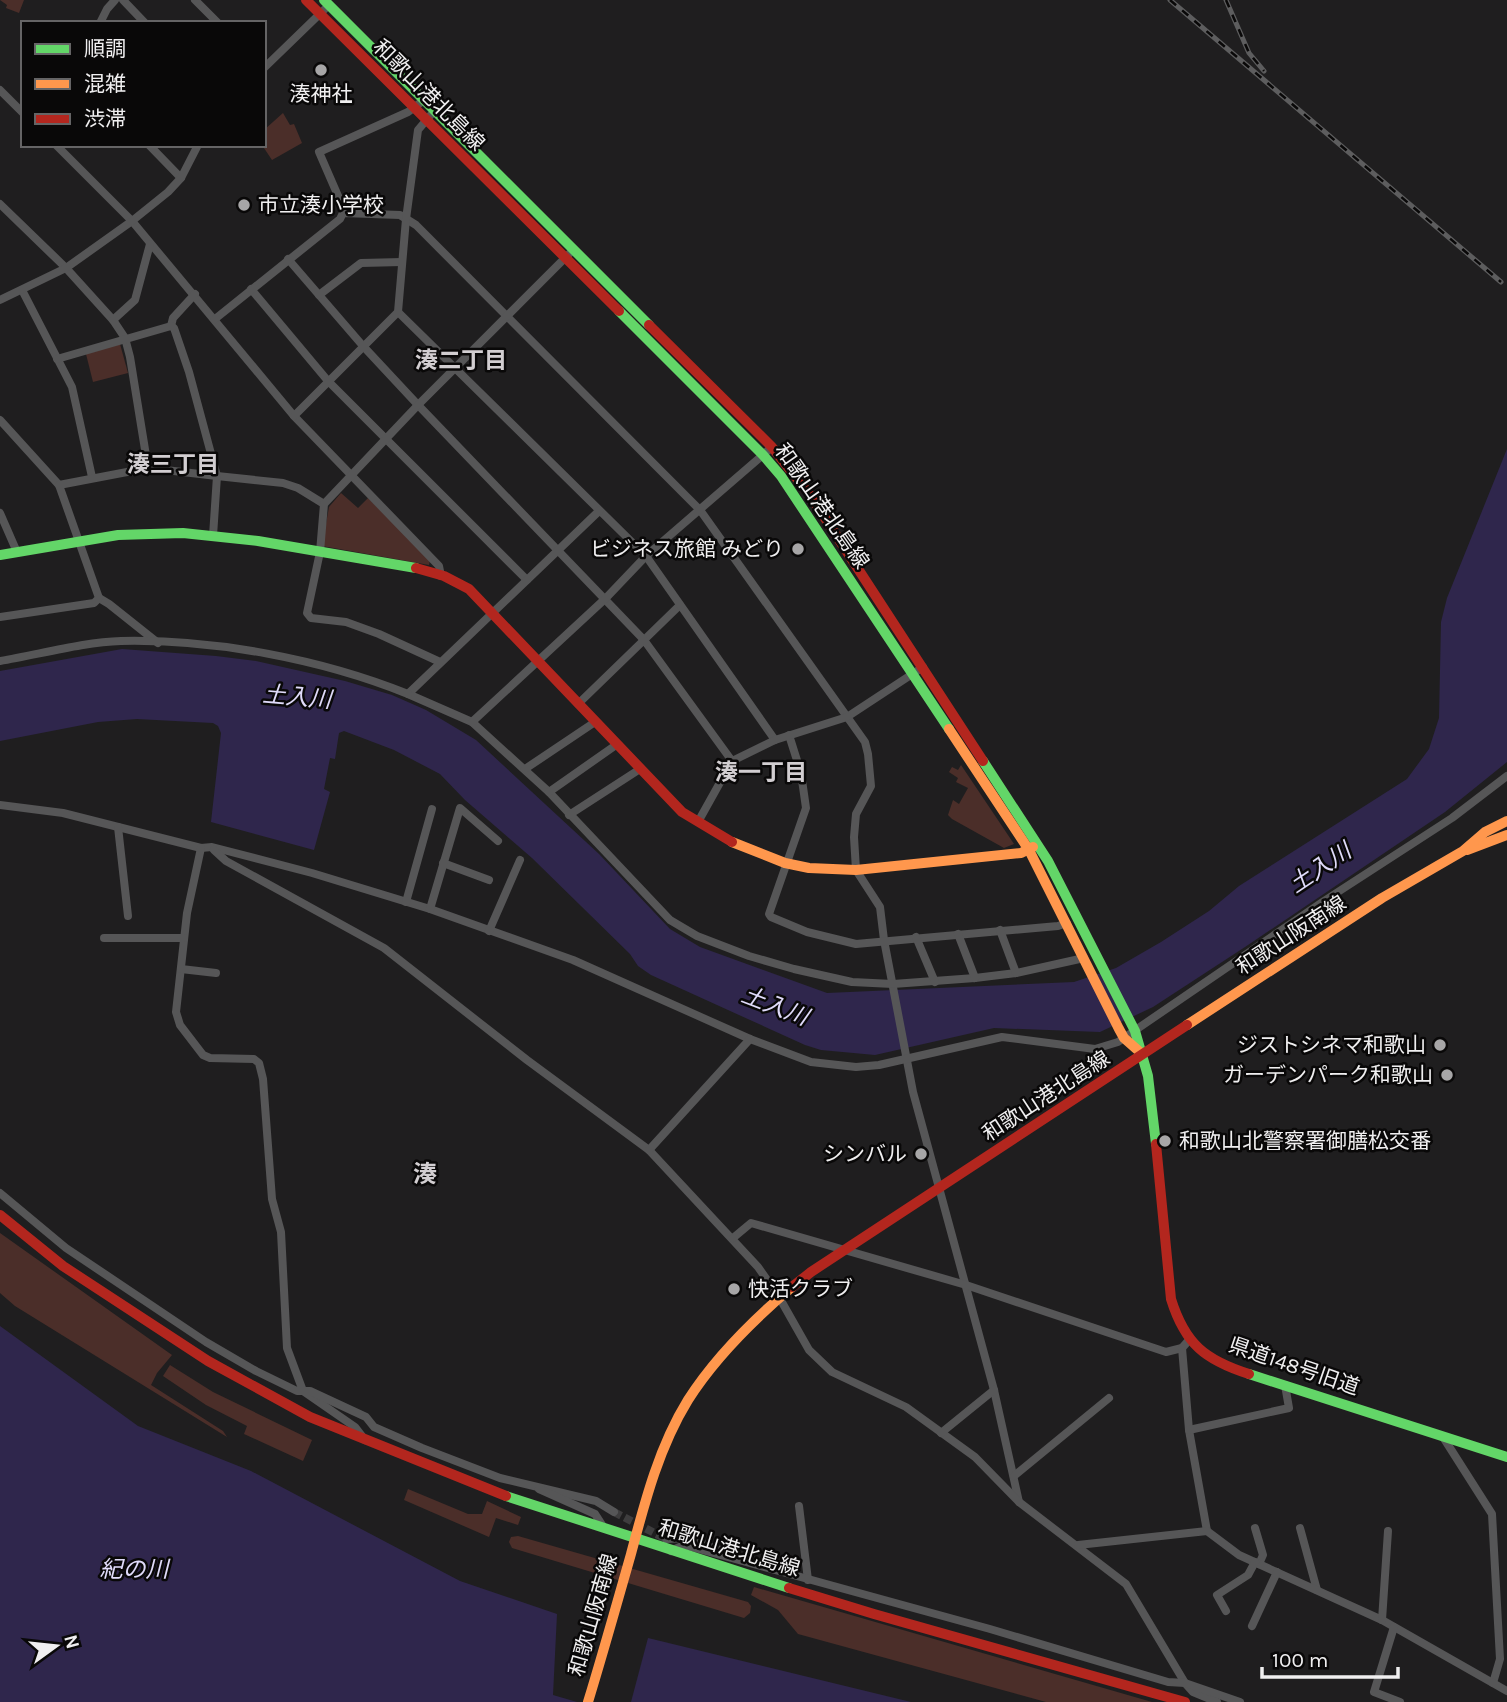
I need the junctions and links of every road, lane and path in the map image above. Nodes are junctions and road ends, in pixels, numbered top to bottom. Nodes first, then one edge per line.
1 (114, 0) edge
2 (123, 0) edge
3 (195, 0) edge
4 (306, 0) edge
5 (326, 3) edge
6 (320, 14) junction
7 (101, 21) edge
8 (143, 21) edge
9 (217, 21) edge
10 (266, 66) edge
11 (0, 90) edge
12 (424, 100) junction
13 (414, 107) junction
14 (435, 110) junction
15 (21, 111) edge
16 (427, 120) junction
17 (58, 147) edge
18 (151, 147) edge
19 (197, 147) edge
20 (181, 178) junction
21 (0, 204) edge
22 (343, 213) junction
23 (406, 219) junction
24 (132, 221) junction
25 (150, 244) junction
26 (574, 250) junction
27 (565, 258) junction
28 (288, 259) junction
29 (402, 261) junction
30 (66, 268) junction
31 (251, 289) junction
32 (22, 290) junction
33 (195, 295) junction
34 (319, 295) junction
35 (0, 300) edge
36 (398, 312) junction
37 (506, 317) junction
38 (215, 319) junction
39 (113, 320) junction
40 (172, 326) junction
41 (125, 338) junction
42 (363, 346) junction
43 (57, 359) junction
44 (455, 368) junction
45 (328, 381) junction
46 (418, 405) junction
47 (294, 416) junction
48 (0, 420) edge
49 (386, 439) junction
50 (772, 447) junction
51 (763, 455) junction
52 (148, 468) junction
53 (353, 475) junction
54 (217, 476) junction
55 (92, 477) junction
56 (58, 485) junction
57 (324, 504) junction
58 (700, 510) junction
59 (599, 511) junction
60 (0, 513) edge
61 (213, 536) junction
62 (77, 542) junction
63 (559, 549) junction
64 (17, 552) junction
65 (320, 552) junction
66 (0, 555) edge
67 (646, 556) junction
68 (441, 576) junction
69 (527, 580) junction
70 (99, 598) junction
71 (606, 598) junction
72 (680, 605) junction
73 (492, 613) junction
74 (0, 617) edge
75 (645, 640) junction
76 (158, 643) junction
77 (539, 661) junction
78 (0, 662) edge
79 (440, 662) junction
80 (923, 667) junction
81 (912, 674) junction
82 (408, 694) junction
83 (578, 704) junction
84 (847, 717) junction
85 (472, 722) junction
86 (595, 722) junction
87 (789, 735) junction
88 (775, 740) junction
89 (617, 745) junction
90 (732, 761) junction
91 (526, 769) junction
92 (640, 769) junction
93 (1507, 776) edge
94 (549, 792) junction
95 (0, 804) edge
96 (432, 809) dead end
97 (569, 815) junction
98 (1507, 821) edge
99 (698, 822) junction
100 (118, 827) junction
101 (1507, 835) edge
102 (498, 841) dead end
103 (1033, 847) junction
104 (201, 848) junction
105 (212, 848) junction
106 (1463, 851) junction
107 (520, 860) dead end
108 (443, 863) junction
109 (785, 863) junction
110 (856, 870) junction
111 (489, 880) dead end
112 (406, 902) junction
113 (430, 909) junction
114 (128, 916) dead end
115 (1067, 923) junction
116 (1000, 930) junction
117 (489, 931) junction
118 (958, 934) junction
119 (916, 937) junction
120 (104, 938) dead end
121 (184, 938) junction
122 (884, 940) junction
123 (1084, 958) junction
124 (181, 969) junction
125 (216, 973) dead end
126 (1016, 973) junction
127 (975, 978) junction
128 (935, 982) junction
129 (894, 986) junction
130 (1133, 1028) junction
131 (1122, 1034) junction
132 (750, 1040) junction
133 (1143, 1055) junction
134 (905, 1056) junction
135 (649, 1150) junction
136 (940, 1187) junction
137 (0, 1193) edge
138 (0, 1215) edge
139 (733, 1238) junction
140 (845, 1250) junction
141 (966, 1286) junction
142 (779, 1297) junction
143 (1186, 1344) junction
144 (1285, 1385) junction
145 (994, 1390) junction
146 (303, 1391) junction
147 (1109, 1398) dead end
148 (1189, 1430) junction
149 (941, 1433) junction
150 (1443, 1437) junction
151 (365, 1440) junction
152 (1507, 1457) edge
153 (1013, 1476) junction
154 (537, 1488) junction
155 (1019, 1502) junction
156 (799, 1506) dead end
157 (614, 1512) tunnel mouth
158 (604, 1528) junction
159 (1255, 1528) dead end
160 (1300, 1528) dead end
161 (1207, 1531) junction
162 (1388, 1531) dead end
163 (635, 1539) junction
164 (666, 1539) tunnel mouth
165 (1078, 1545) junction
166 (671, 1551) junction
167 (749, 1562) junction
168 (1257, 1563) junction
169 (1277, 1572) junction
170 (808, 1580) junction
171 (1317, 1590) junction
172 (1226, 1611) dead end
173 (1382, 1620) junction
174 (1252, 1626) dead end
175 (1394, 1626) junction
176 (1185, 1683) junction
177 (1493, 1683) junction
178 (1507, 1691) edge
179 (589, 1702) edge
180 (1185, 1702) edge
181 (1217, 1702) edge
182 (1240, 1702) edge
183 (1400, 1702) edge

1 - 7 street
2 - 8 street
3 - 9 street
4 - 6 main road, 和歌山港北島線
5 - 6 street
5 - 12 main road, 和歌山港北島線
6 - 10 street
6 - 13 main road, 和歌山港北島線
11 - 15 street
12 - 13 street
12 - 14 main road, 和歌山港北島線
13 - 16 main road, 和歌山港北島線
13 - 22 street
14 - 16 street
14 - 26 main road, 和歌山港北島線
16 - 23 street
16 - 27 main road, 和歌山港北島線
17 - 24 street
18 - 20 street
19 - 20 street
20 - 24 street
21 - 30 street
22 - 23 street
22 - 28 street
23 - 29 street
23 - 37 street
24 - 25 street
24 - 30 street
25 - 33 street
25 - 39 street
26 - 27 street
26 - 50 main road, 和歌山港北島線
27 - 37 street
27 - 51 main road, 和歌山港北島線
28 - 31 street
28 - 34 street
29 - 34 street
29 - 36 street
30 - 32 street
30 - 39 street
31 - 38 street
31 - 45 street
32 - 35 street
32 - 43 street
33 - 38 street
33 - 40 street
34 - 42 street
36 - 42 street
36 - 44 street
37 - 44 street
37 - 58 street
38 - 47 street
39 - 41 street
40 - 41 street
40 - 54 street
41 - 43 street
41 - 52 street
42 - 45 street
42 - 46 street
43 - 55 street
44 - 46 street
44 - 59 street
45 - 47 street
45 - 49 street
46 - 49 street
46 - 63 street
47 - 53 street
48 - 56 street
49 - 53 street
49 - 69 street
50 - 51 street
50 - 80 main road, 和歌山港北島線
51 - 58 street
51 - 81 main road, 和歌山港北島線
52 - 54 street
52 - 55 street
53 - 57 street
53 - 68 street
54 - 57 street
54 - 61 street
55 - 56 street
56 - 62 street
57 - 65 street
58 - 67 street
58 - 84 street
59 - 63 street
59 - 67 street
60 - 64 street
61 - 62 main road
61 - 65 main road
62 - 64 main road
62 - 70 street
63 - 69 street
63 - 71 street
64 - 66 main road
65 - 68 main road
65 - 79 street
67 - 71 street
67 - 72 street
68 - 73 main road
69 - 73 street
70 - 74 street
70 - 76 street
71 - 75 street
71 - 77 street
72 - 75 street
72 - 88 street
73 - 77 main road
73 - 79 street
75 - 83 street
75 - 90 street
76 - 78 street
76 - 82 street
77 - 83 main road
77 - 85 street
79 - 82 street
80 - 81 street
80 - 103 main road, 和歌山港北島線
81 - 84 street
81 - 103 main road, 和歌山港北島線
82 - 85 street
83 - 86 main road
84 - 87 street
84 - 110 street
85 - 91 street
86 - 89 main road
86 - 91 street
87 - 88 street
87 - 109 street
88 - 90 street
89 - 92 main road
89 - 94 street
90 - 99 street
91 - 94 street
92 - 97 street
92 - 99 main road
93 - 130 street
94 - 97 street
95 - 100 street
96 - 112 street
97 - 129 street
98 - 106 main road, 和歌山阪南線
99 - 109 main road
100 - 104 street
100 - 114 street
101 - 106 main road, 和歌山阪南線
102 - 108 street
103 - 110 main road
103 - 115 main road, 和歌山港北島線
103 - 130 main road, 和歌山港北島線
104 - 105 street
104 - 121 street
105 - 112 street
105 - 135 street
106 - 133 main road, 和歌山阪南線
107 - 117 street
108 - 111 street
108 - 113 street
109 - 110 main road
109 - 122 street
110 - 122 street
112 - 113 street
113 - 117 street
115 - 116 street
115 - 123 main road, 和歌山港北島線
116 - 118 street
116 - 126 street
117 - 132 street
118 - 119 street
118 - 127 street
119 - 122 street
119 - 128 street
120 - 121 street
121 - 124 street
122 - 129 street
123 - 126 street
123 - 131 main road, 和歌山港北島線
124 - 125 street
124 - 146 street
126 - 127 street
127 - 128 street
128 - 129 street
129 - 134 street
130 - 131 street
130 - 133 main road, 和歌山港北島線
131 - 133 main road, 和歌山港北島線
131 - 134 street
132 - 134 street
132 - 135 street
133 - 136 main road, 和歌山港北島線
133 - 143 main road, 県道148号旧道
134 - 136 street
135 - 139 street
136 - 140 main road, 和歌山港北島線
136 - 141 street
137 - 146 street
138 - 151 main road
139 - 140 street
139 - 142 street
140 - 141 street
140 - 142 main road, 和歌山港北島線
141 - 143 street
141 - 145 street
142 - 149 street
142 - 163 main road, 和歌山港北島線
143 - 144 main road, 県道148号旧道
143 - 148 street
144 - 148 street
144 - 150 main road, 県道148号旧道
145 - 149 street
145 - 153 street
146 - 151 street
146 - 154 street
147 - 153 street
148 - 161 street
149 - 155 street
150 - 152 main road, 県道148号旧道
150 - 177 street
151 - 158 main road
153 - 155 street
154 - 157 street
154 - 158 street
155 - 165 street
156 - 170 street
158 - 163 main road
159 - 168 street
160 - 171 street
161 - 165 street
161 - 168 street
162 - 173 street
163 - 166 main road, 和歌山港北島線
163 - 179 main road, 和歌山阪南線
164 - 167 street
165 - 176 street
166 - 167 street
166 - 180 main road, 和歌山港北島線
167 - 170 street
168 - 169 street
168 - 172 street
169 - 171 street
169 - 174 street
170 - 176 street
171 - 173 street
173 - 175 street
175 - 177 street
175 - 183 street
176 - 181 street
176 - 182 street
177 - 178 street

